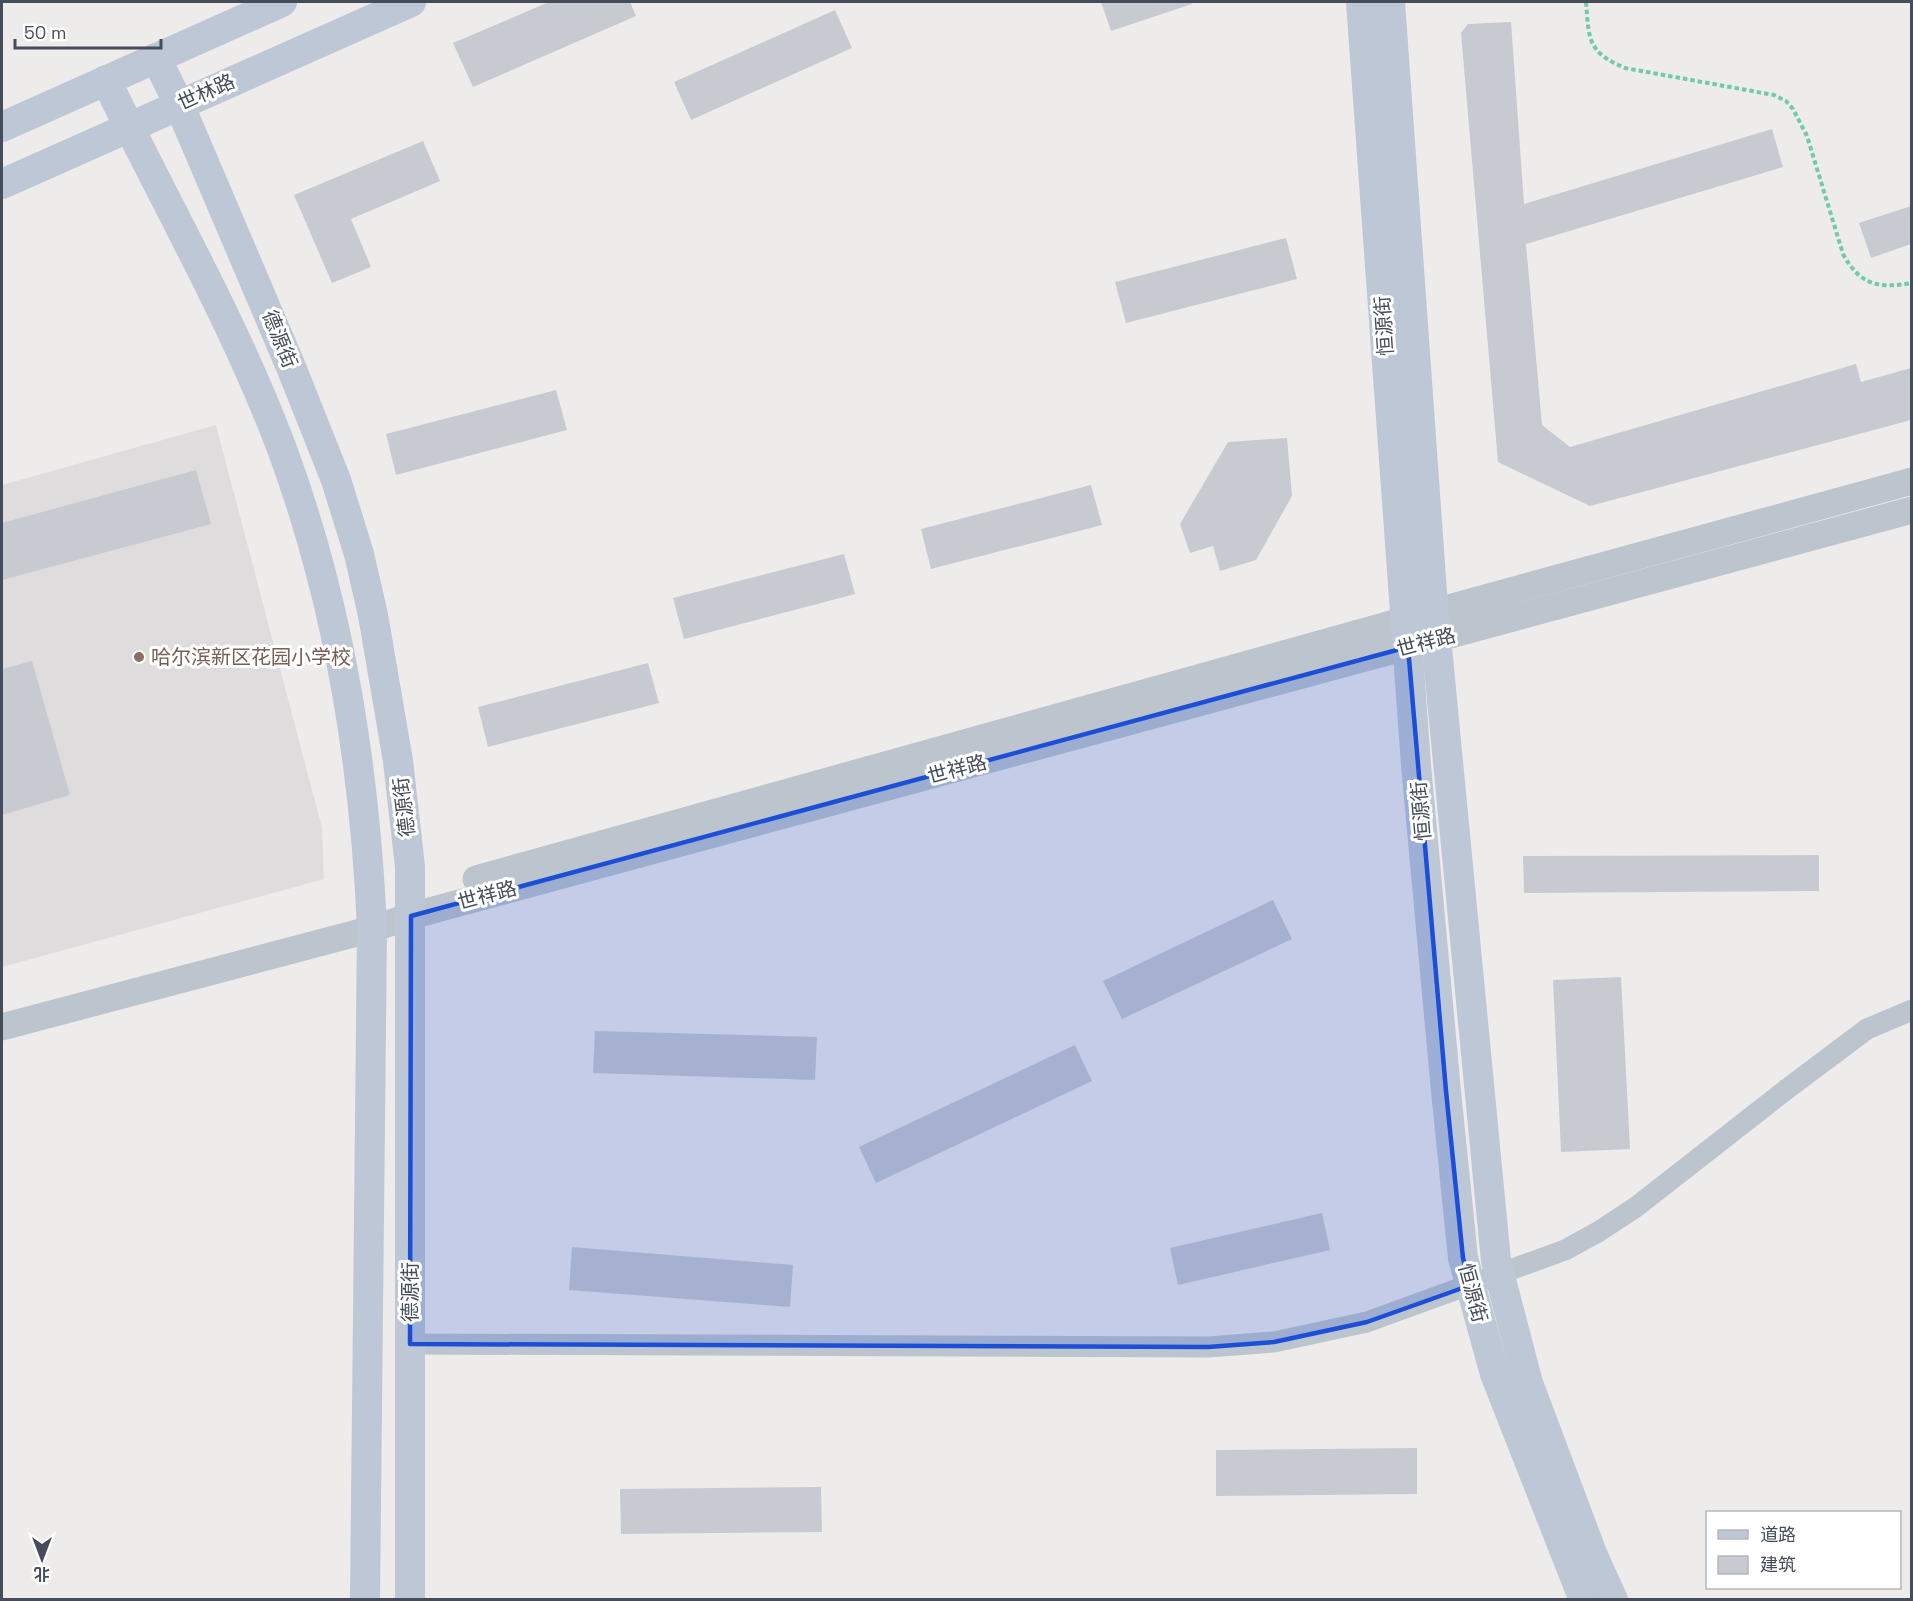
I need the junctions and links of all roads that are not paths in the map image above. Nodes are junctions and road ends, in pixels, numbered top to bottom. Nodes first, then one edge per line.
1 (282, 2) edge
2 (411, 2) edge
3 (1360, 2) edge
4 (1390, 2) edge
5 (156, 58) junction
6 (106, 80) junction
7 (179, 104) junction
8 (2, 127) edge
9 (128, 127) junction
10 (2, 184) edge
11 (1911, 481) edge
12 (1911, 510) edge
13 (1421, 629) junction
14 (411, 906) junction
15 (371, 918) junction
16 (1911, 1010) edge
17 (2, 1027) edge
18 (1500, 1275) junction
19 (1471, 1285) junction
20 (410, 1344) junction
21 (365, 1599) edge
22 (410, 1599) edge
23 (1584, 1599) edge
24 (1612, 1599) edge

1 - 5 main road
2 - 7 main road, 世林路
3 - 13 main road, 恒源街
4 - 13 main road, 恒源街
5 - 6 main road
5 - 7 main road, 德源街
6 - 8 main road
6 - 9 main road, 德源街
7 - 9 main road, 世林路
7 - 14 main road, 德源街
9 - 10 main road, 世林路
9 - 15 main road, 德源街
11 - 13 street, 世祥路
12 - 13 street, 世祥路
13 - 14 street, 世祥路
13 - 18 main road, 恒源街
13 - 19 main road, 恒源街
14 - 15 street, 世祥路
14 - 20 main road, 德源街
15 - 17 street, 世祥路
15 - 21 main road, 德源街
16 - 18 street
18 - 19 street
18 - 24 main road, 恒源街
19 - 20 street
19 - 23 main road, 恒源街
20 - 22 main road, 德源街

